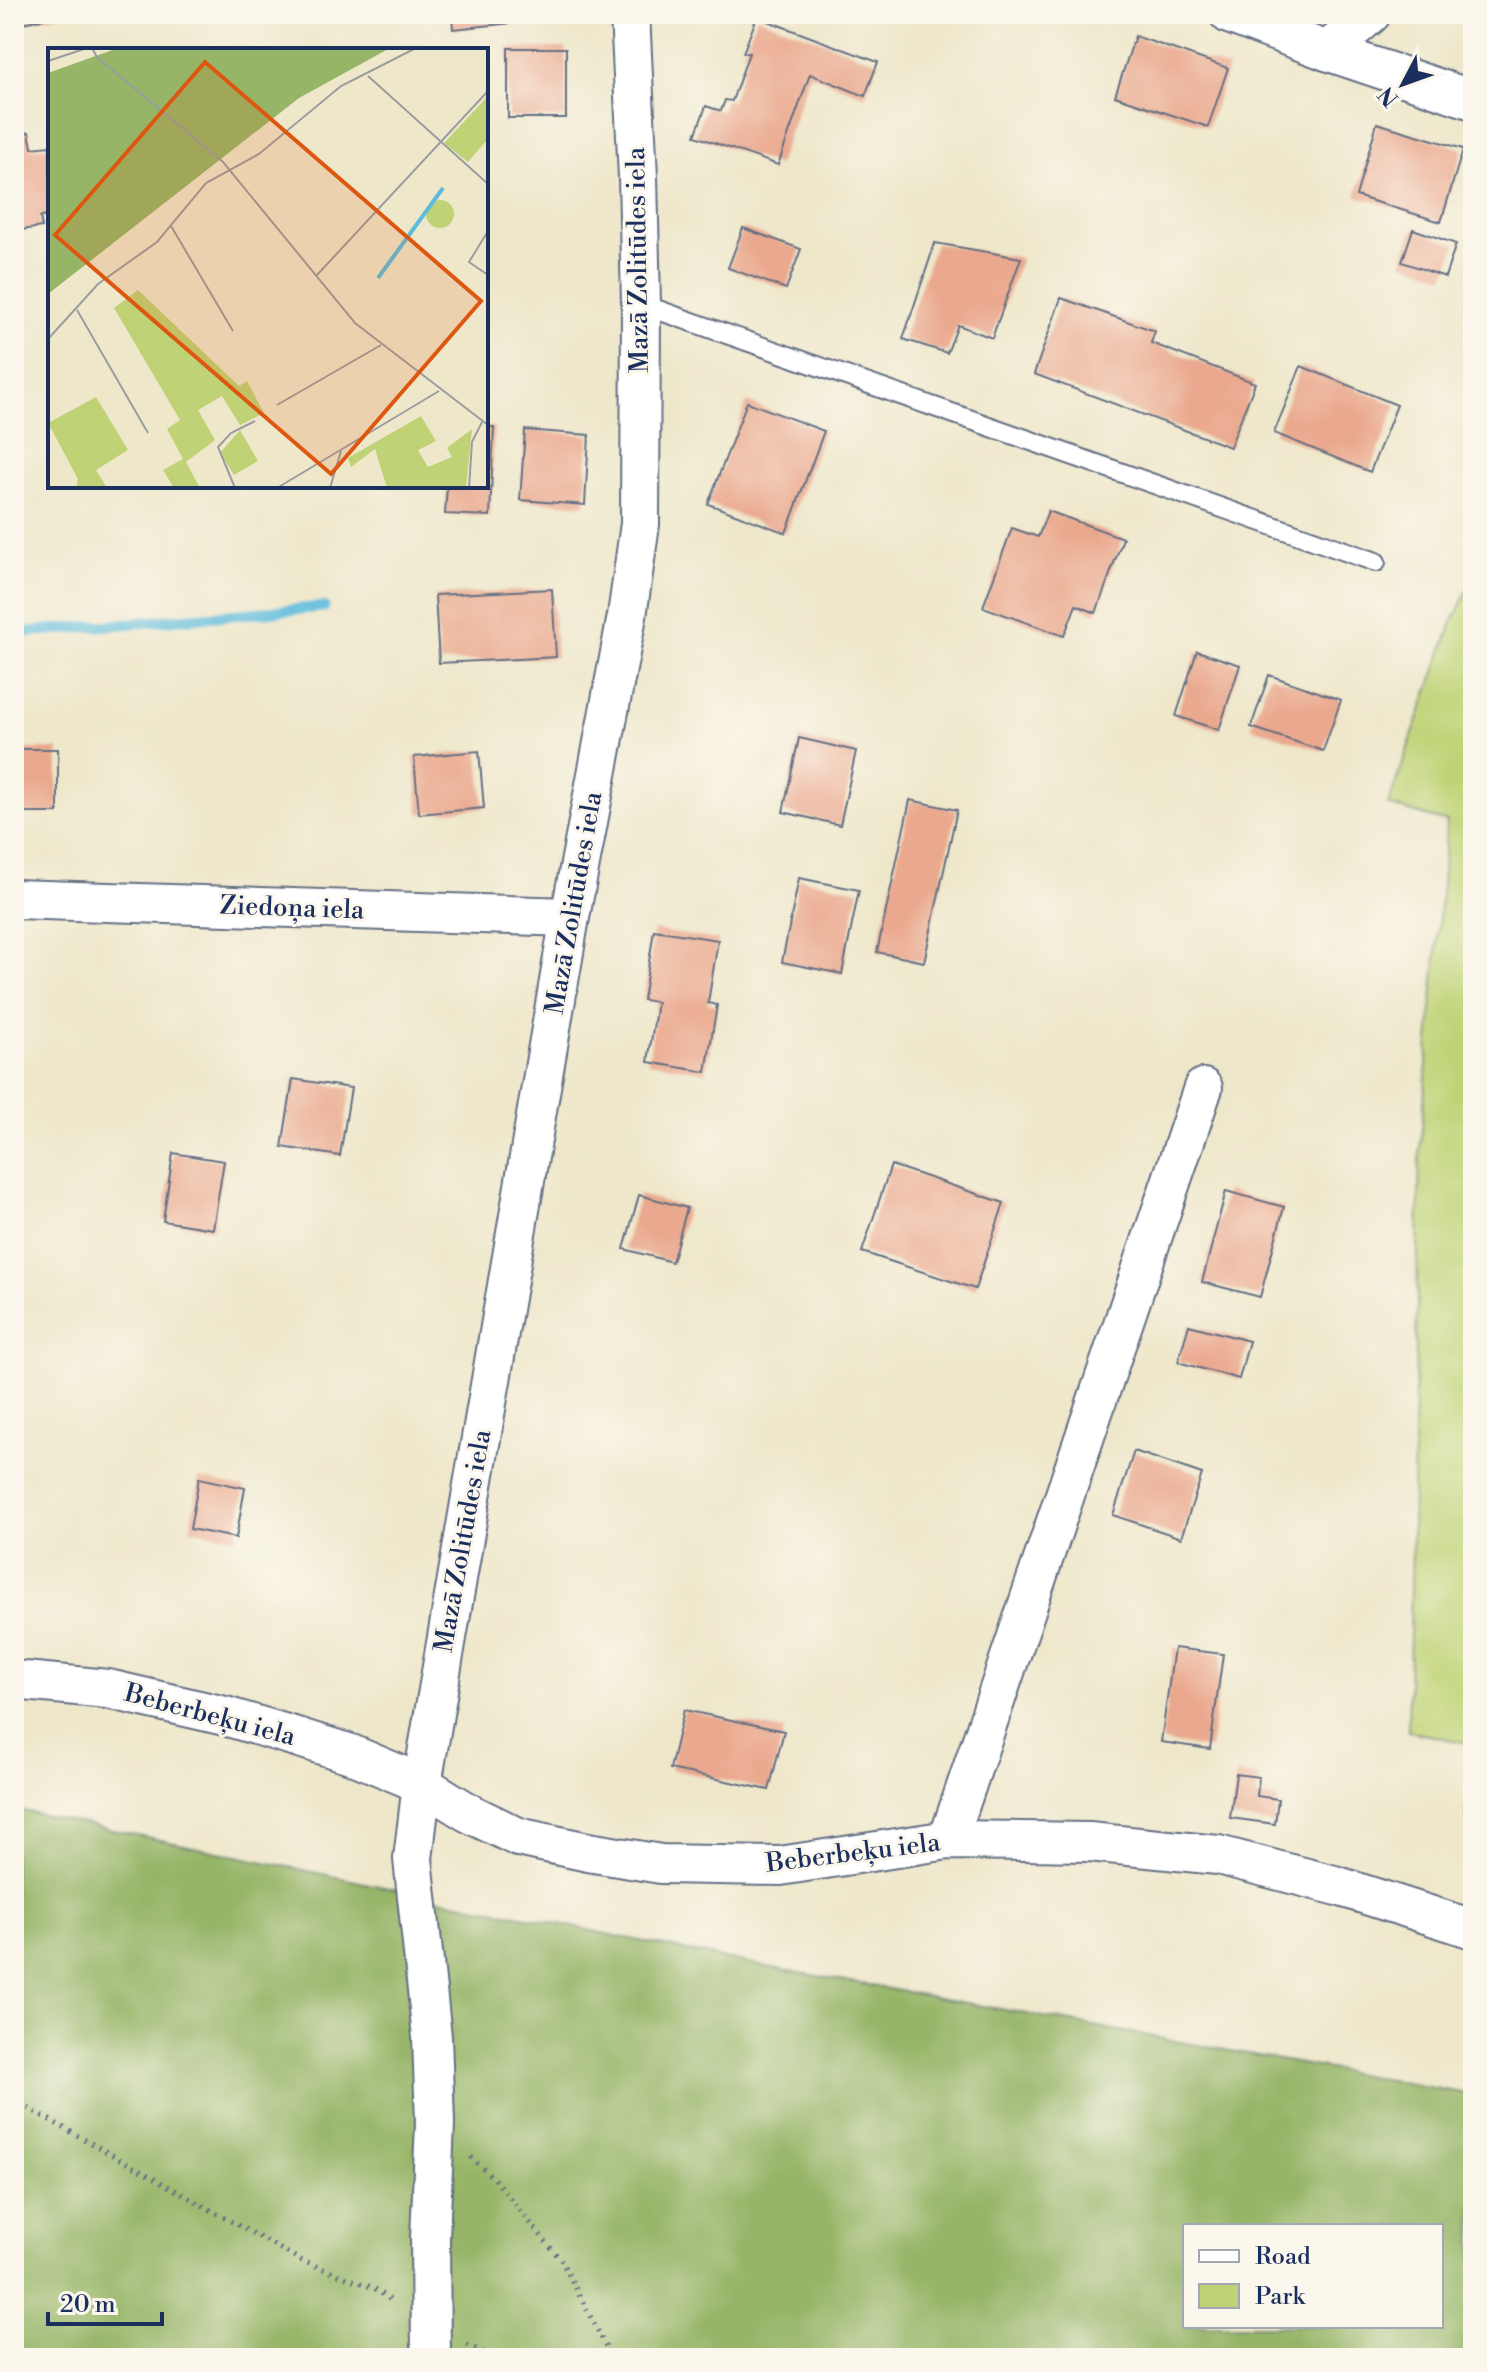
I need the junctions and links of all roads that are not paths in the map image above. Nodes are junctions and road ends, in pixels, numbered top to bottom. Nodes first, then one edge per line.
1 (630, 14) edge
2 (1229, 14) edge
3 (1371, 14) edge
4 (1327, 51) junction
5 (1473, 100) edge
6 (641, 304) junction
7 (1376, 562) dead end
8 (14, 899) edge
9 (570, 917) junction
10 (1203, 1088) dead end
11 (14, 1680) edge
12 (422, 1784) junction
13 (948, 1840) junction
14 (1473, 1929) edge
15 (431, 2344) edge

1 - 6 street, Mazā Zolitūdes iela
2 - 4 street
3 - 4 street
4 - 5 street
6 - 7 lane
6 - 9 street, Mazā Zolitūdes iela
8 - 9 street, Ziedoņa iela
9 - 12 street, Mazā Zolitūdes iela
10 - 13 street
11 - 12 street, Beberbeķu iela
12 - 13 street, Beberbeķu iela
12 - 15 street, Mazā Zolitūdes iela
13 - 14 street, Beberbeķu iela

